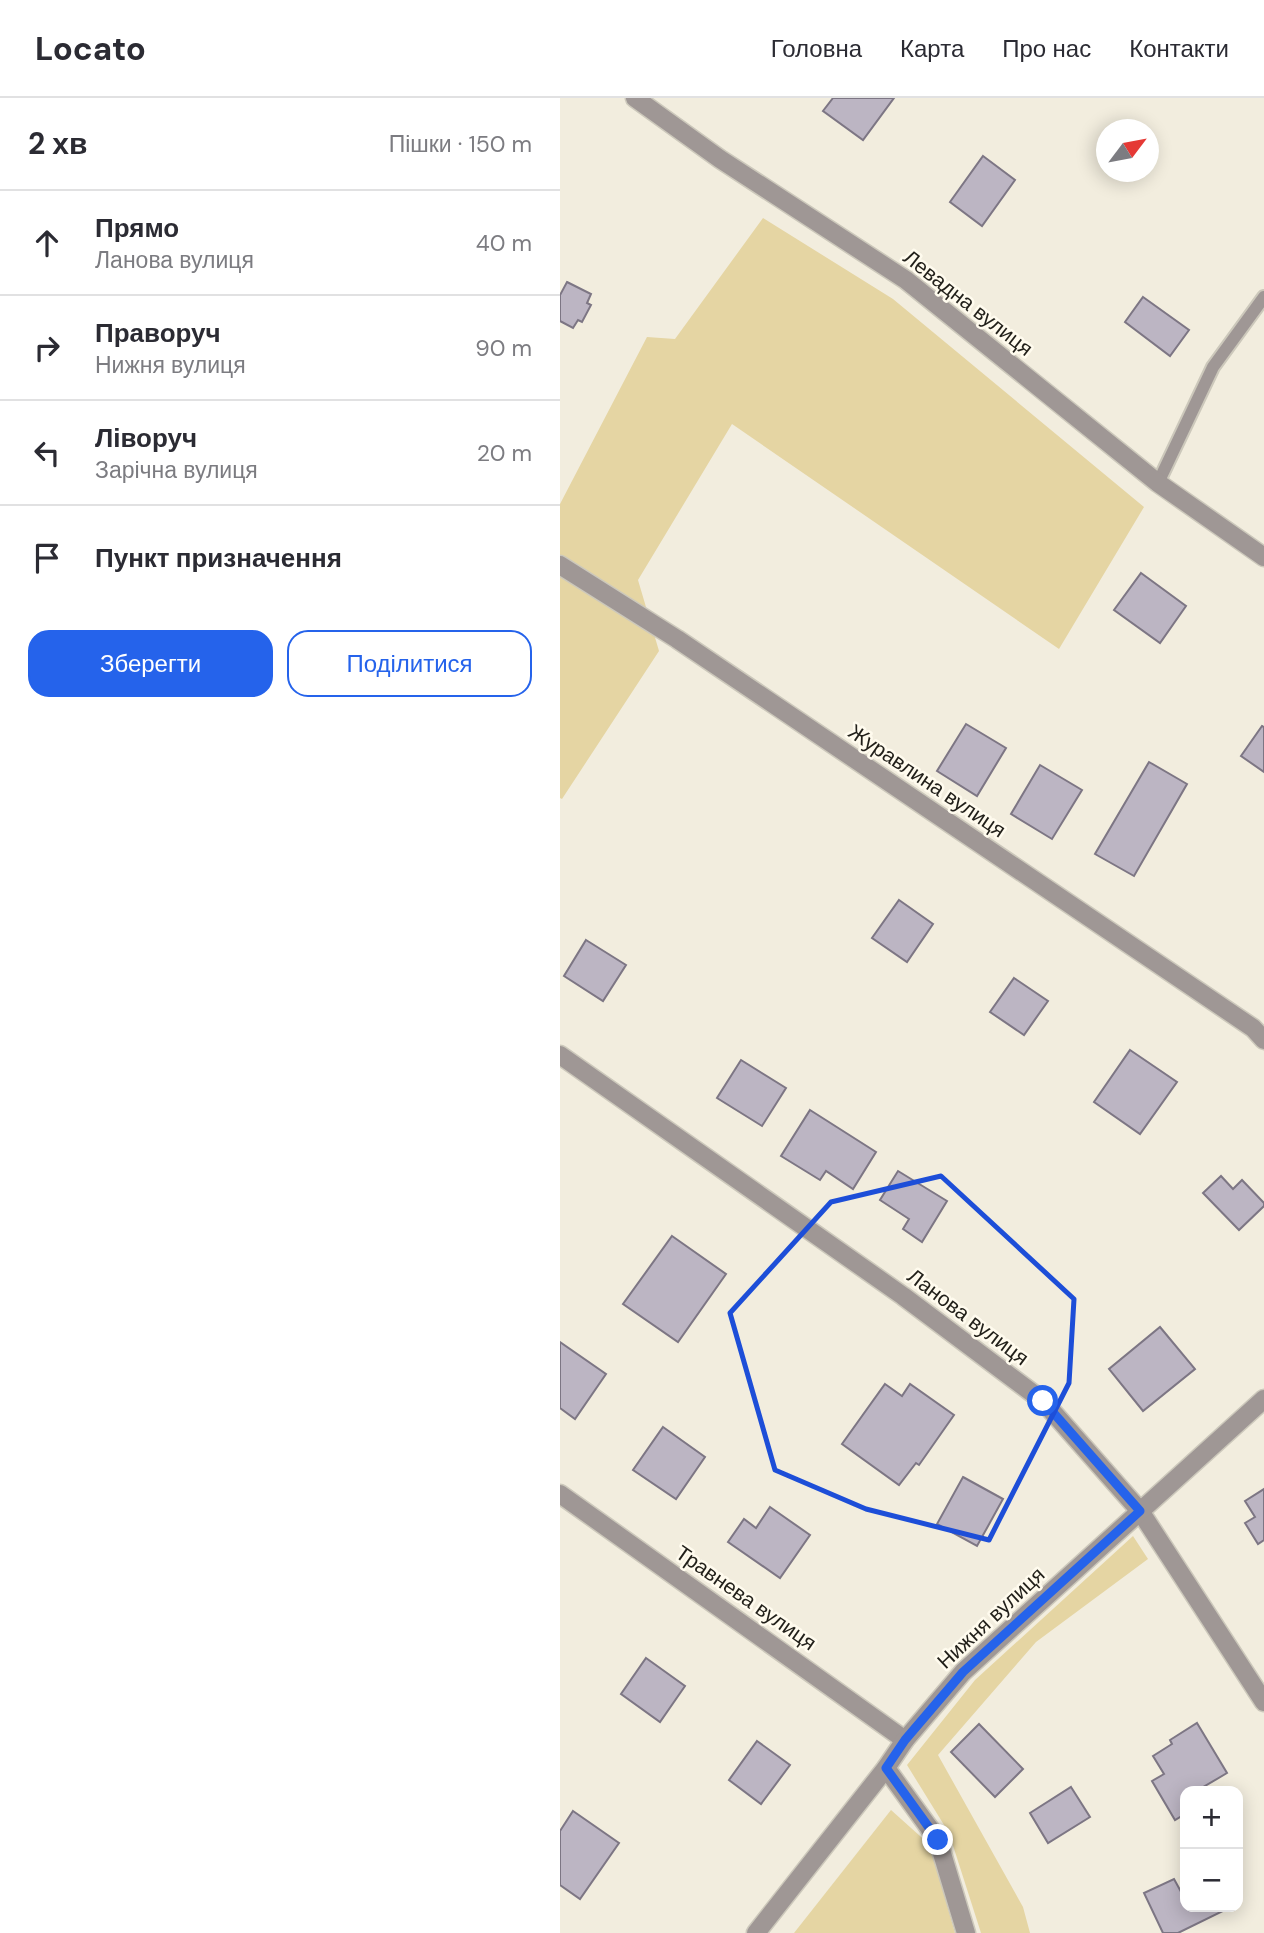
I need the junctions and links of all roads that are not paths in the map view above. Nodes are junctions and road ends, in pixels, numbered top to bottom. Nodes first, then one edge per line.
1 (635, 98) edge
2 (1264, 297) edge
3 (1158, 483) junction
4 (1264, 557) edge
5 (560, 565) edge
6 (1264, 1040) edge
7 (560, 1055) edge
8 (1264, 1399) edge
9 (560, 1494) edge
10 (1140, 1511) junction
11 (1264, 1702) edge
12 (905, 1740) junction
13 (886, 1768) junction
14 (756, 1933) edge
15 (966, 1933) edge

1 - 3 street, Левадна вулиця
2 - 3 lane
3 - 4 street, Левадна вулиця
5 - 6 street, Журавлина вулиця
7 - 10 street, Ланова вулиця
8 - 10 street, Нижня вулиця
9 - 12 street, Травнева вулиця
10 - 11 street, Ланова вулиця
10 - 12 street, Нижня вулиця
12 - 13 street, Нижня вулиця
13 - 14 street, Нижня вулиця
13 - 15 street

